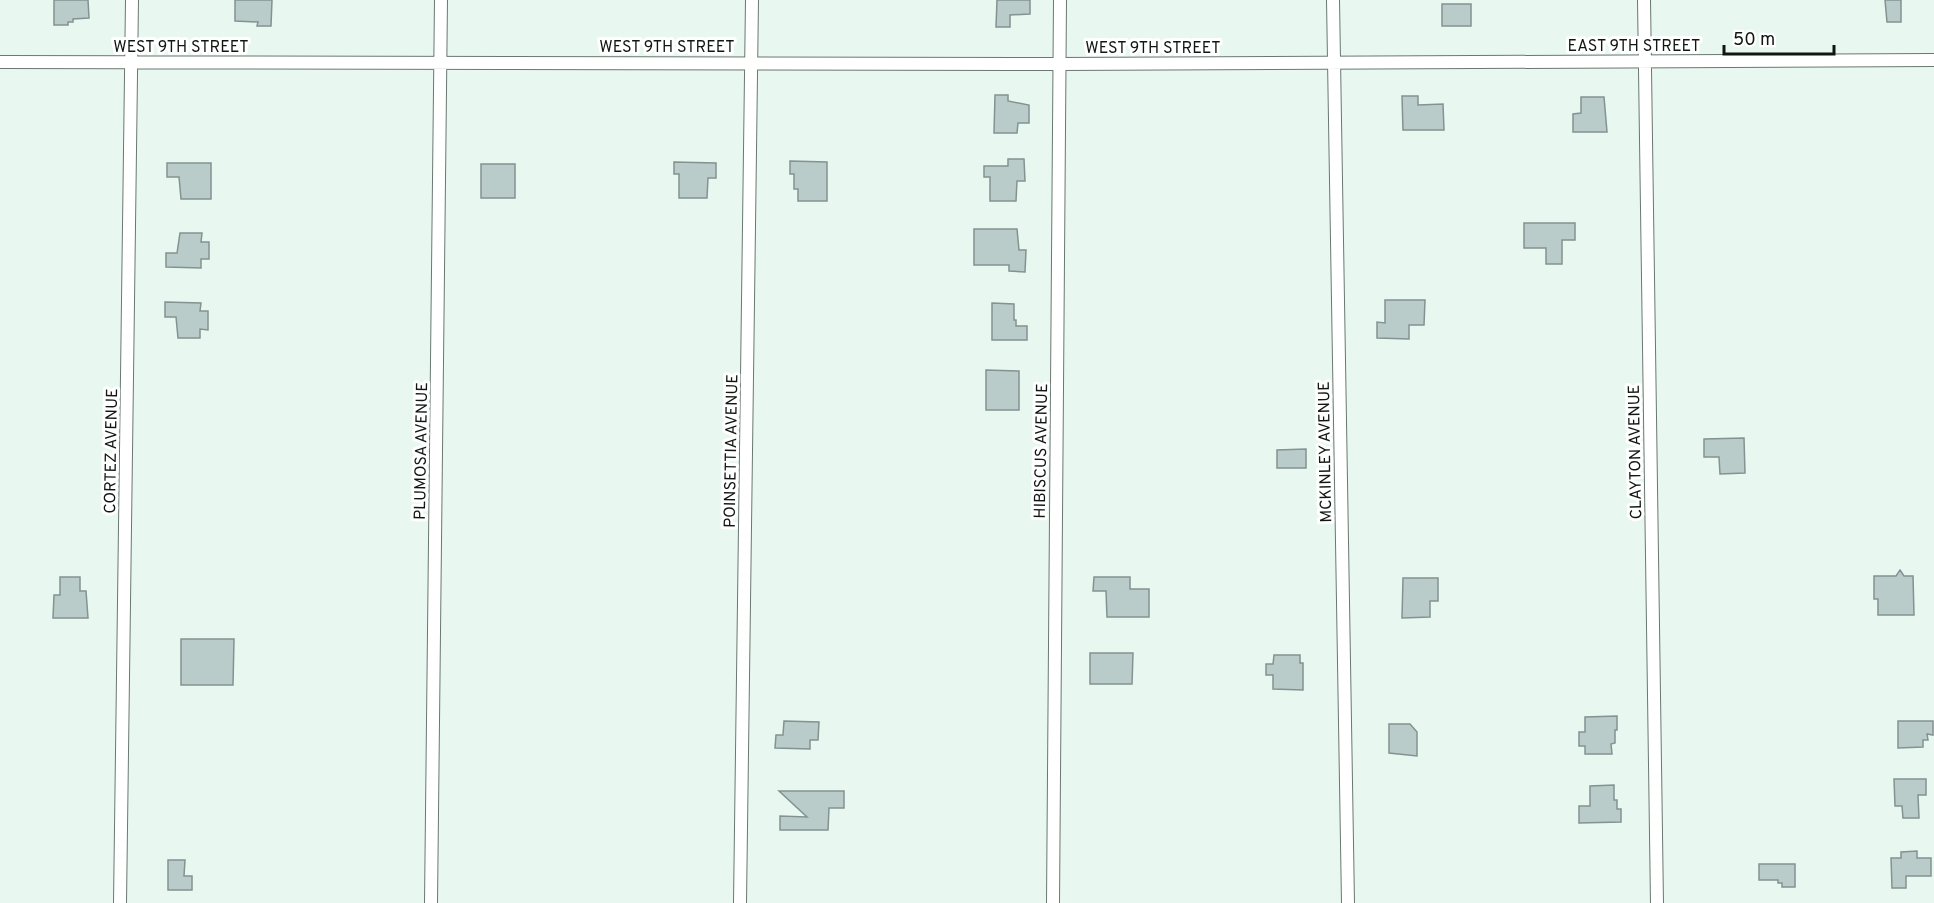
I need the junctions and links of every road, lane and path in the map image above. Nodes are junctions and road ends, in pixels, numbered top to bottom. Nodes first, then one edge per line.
1 (132, 0) edge
2 (441, 0) edge
3 (752, 0) edge
4 (1060, 0) edge
5 (1334, 0) edge
6 (1644, 0) edge
7 (1934, 60) edge
8 (1644, 61) junction
9 (0, 62) edge
10 (131, 62) junction
11 (752, 62) junction
12 (441, 63) junction
13 (1334, 63) junction
14 (1060, 64) junction
15 (120, 903) edge
16 (431, 903) edge
17 (740, 903) edge
18 (1053, 903) edge
19 (1348, 903) edge
20 (1657, 903) edge

1 - 10 street, CORTEZ AVENUE
2 - 12 street, PLUMOSA AVENUE
3 - 11 street, POINSETTIA AVENUE
4 - 14 street, HIBISCUS AVENUE
5 - 13 street, MCKINLEY AVENUE
6 - 8 street, CLAYTON AVENUE
7 - 8 street, EAST 9TH STREET
8 - 13 street, EAST 9TH STREET
8 - 20 street, CLAYTON AVENUE
9 - 10 street, WEST 9TH STREET
10 - 12 street, WEST 9TH STREET
10 - 15 street, CORTEZ AVENUE
11 - 12 street, WEST 9TH STREET
11 - 14 street, WEST 9TH STREET
11 - 17 street, POINSETTIA AVENUE
12 - 16 street, PLUMOSA AVENUE
13 - 14 street, WEST 9TH STREET
13 - 19 street, MCKINLEY AVENUE
14 - 18 street, HIBISCUS AVENUE

